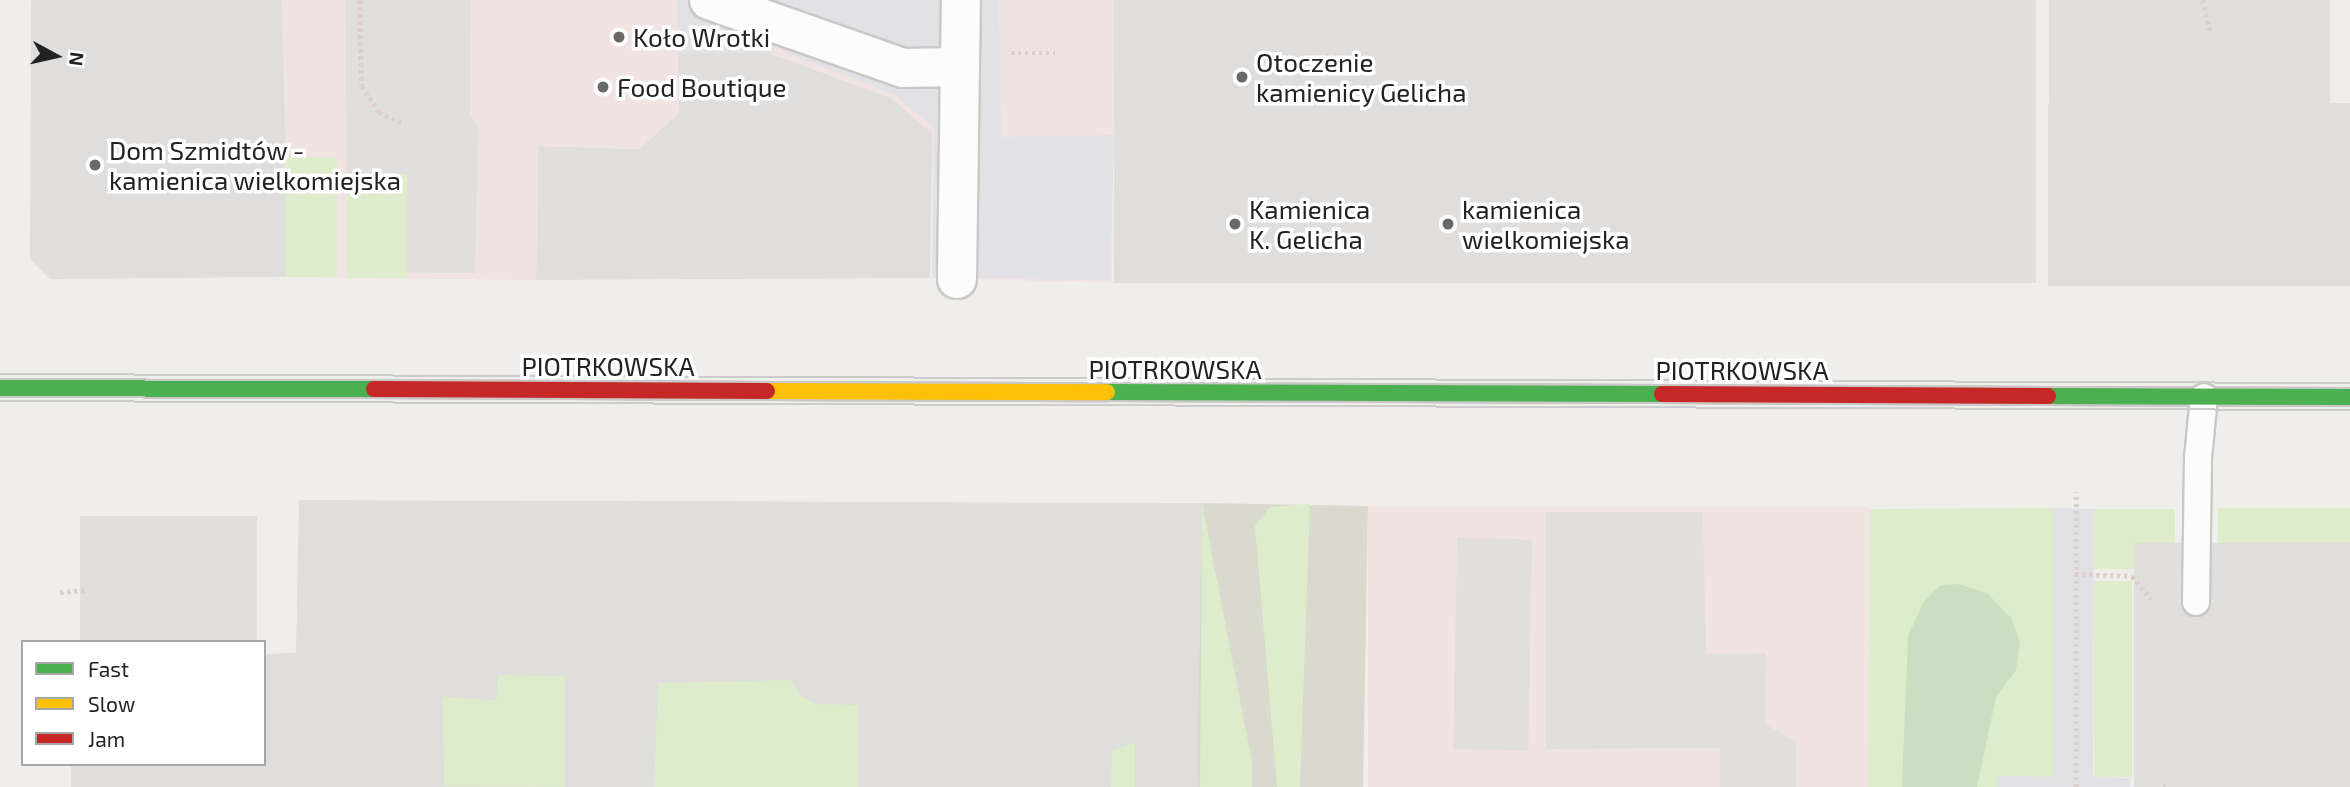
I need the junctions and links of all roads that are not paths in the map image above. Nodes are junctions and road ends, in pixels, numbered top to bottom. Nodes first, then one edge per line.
1 (709, 0) edge
2 (961, 0) edge
3 (958, 67) junction
4 (957, 278) dead end
5 (0, 388) edge
6 (2204, 397) junction
7 (2350, 397) edge
8 (2196, 602) dead end

1 - 3 street
2 - 3 street
3 - 4 street
5 - 6 street, PIOTRKOWSKA
6 - 7 street, PIOTRKOWSKA
6 - 8 lane

